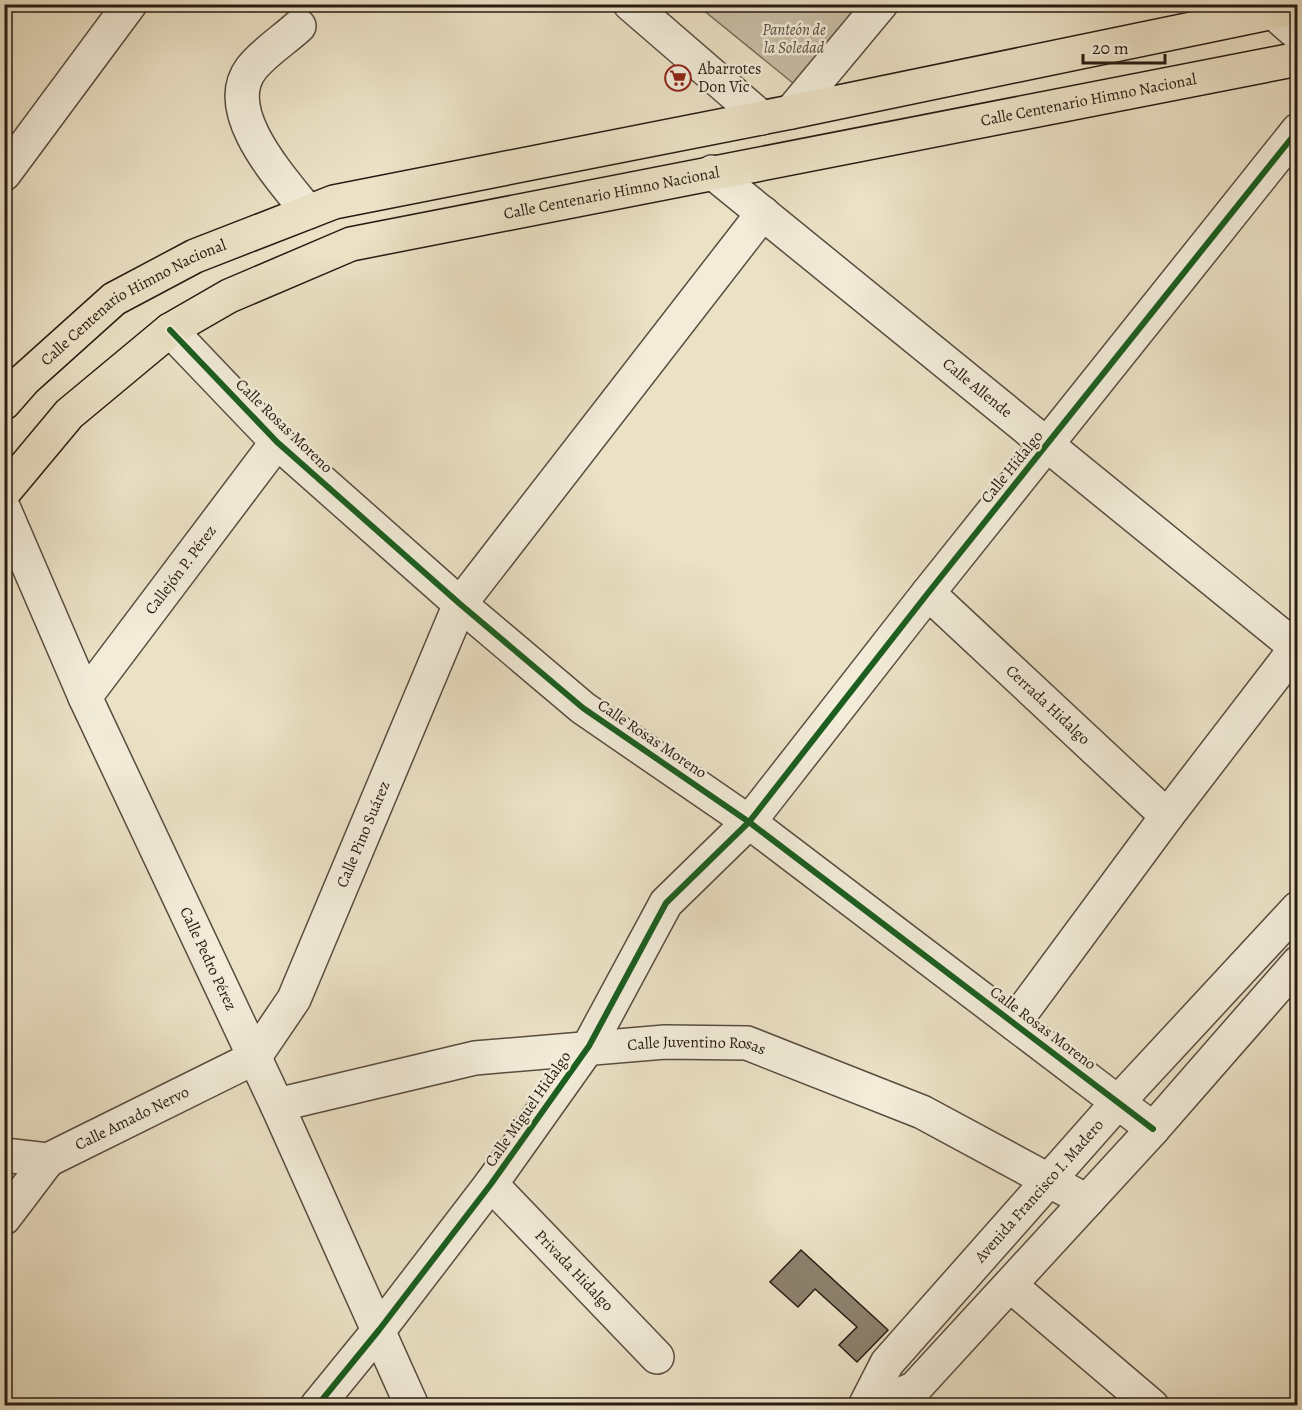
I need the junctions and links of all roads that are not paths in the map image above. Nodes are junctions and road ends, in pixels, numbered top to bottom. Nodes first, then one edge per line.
1 (630, 4) edge
2 (880, 4) edge
3 (127, 6) edge
4 (1278, 8) edge
5 (299, 26) dead end
6 (1298, 34) edge
7 (1298, 59) edge
8 (777, 115) junction
9 (1298, 130) edge
10 (712, 172) junction
11 (4, 174) edge
12 (308, 212) junction
13 (763, 213) junction
14 (170, 330) junction
15 (4, 403) edge
16 (277, 442) junction
17 (1047, 446) junction
18 (4, 492) edge
19 (4, 509) edge
20 (928, 593) junction
21 (460, 604) junction
22 (1297, 649) edge
23 (85, 697) junction
24 (1167, 816) junction
25 (749, 822) junction
26 (1298, 908) edge
27 (1298, 963) edge
28 (1014, 1023) junction
29 (590, 1046) junction
30 (254, 1058) junction
31 (1118, 1102) junction
32 (277, 1105) junction
33 (1153, 1129) junction
34 (4, 1155) edge
35 (48, 1160) junction
36 (1050, 1181) junction
37 (491, 1184) junction
38 (1087, 1201) junction
39 (4, 1218) edge
40 (1010, 1285) junction
41 (379, 1330) junction
42 (657, 1357) dead end
43 (316, 1406) edge
44 (412, 1406) edge
45 (865, 1406) edge
46 (874, 1406) edge
47 (1152, 1406) edge

1 - 8 street
2 - 8 street
3 - 11 street
4 - 6 street
4 - 8 main road, Calle Centenario Himno Nacional
5 - 12 street
7 - 10 main road, Calle Centenario Himno Nacional
8 - 12 main road, Calle Centenario Himno Nacional
9 - 17 street, Calle Hidalgo
10 - 13 street, Calle Allende
10 - 14 main road, Calle Centenario Himno Nacional
12 - 15 main road, Calle Centenario Himno Nacional
13 - 17 street, Calle Allende
13 - 21 street, Calle Pino Suárez
14 - 16 street, Calle Rosas Moreno
14 - 18 main road, Calle Centenario Himno Nacional
16 - 21 street, Calle Rosas Moreno
16 - 23 street, Callejón P. Pérez
17 - 20 street, Calle Hidalgo
17 - 22 street, Calle Allende
19 - 23 street, Calle Pedro Pérez
20 - 24 street, Cerrada Hidalgo
20 - 25 street, Calle Hidalgo
21 - 25 street, Calle Rosas Moreno
21 - 30 street, Calle Pino Suárez
22 - 24 street, Calle Rosas Moreno
23 - 30 street, Calle Pedro Pérez
24 - 28 street, Calle Rosas Moreno
25 - 28 street, Calle Rosas Moreno
25 - 29 street, Calle Miguel Hidalgo
26 - 31 street, Avenida Francisco I. Madero
27 - 33 street
28 - 31 street, Calle Rosas Moreno
29 - 32 street, Calle Juventino Rosas
29 - 36 street, Calle Juventino Rosas
29 - 37 street, Calle Miguel Hidalgo
30 - 32 street, Calle Pedro Pérez
30 - 35 street, Calle Amado Nervo
31 - 33 street, Calle Rosas Moreno
31 - 36 street, Avenida Francisco I. Madero
32 - 41 street, Calle Pedro Pérez
33 - 38 street
34 - 35 street
35 - 39 street
36 - 38 street, Calle Juventino Rosas
36 - 45 street, Avenida Francisco I. Madero
37 - 41 street, Calle Miguel Hidalgo
37 - 42 street, Privada Hidalgo
38 - 40 street
40 - 46 street
40 - 47 street
41 - 43 street, Calle Miguel Hidalgo
41 - 44 street, Calle Pedro Pérez

